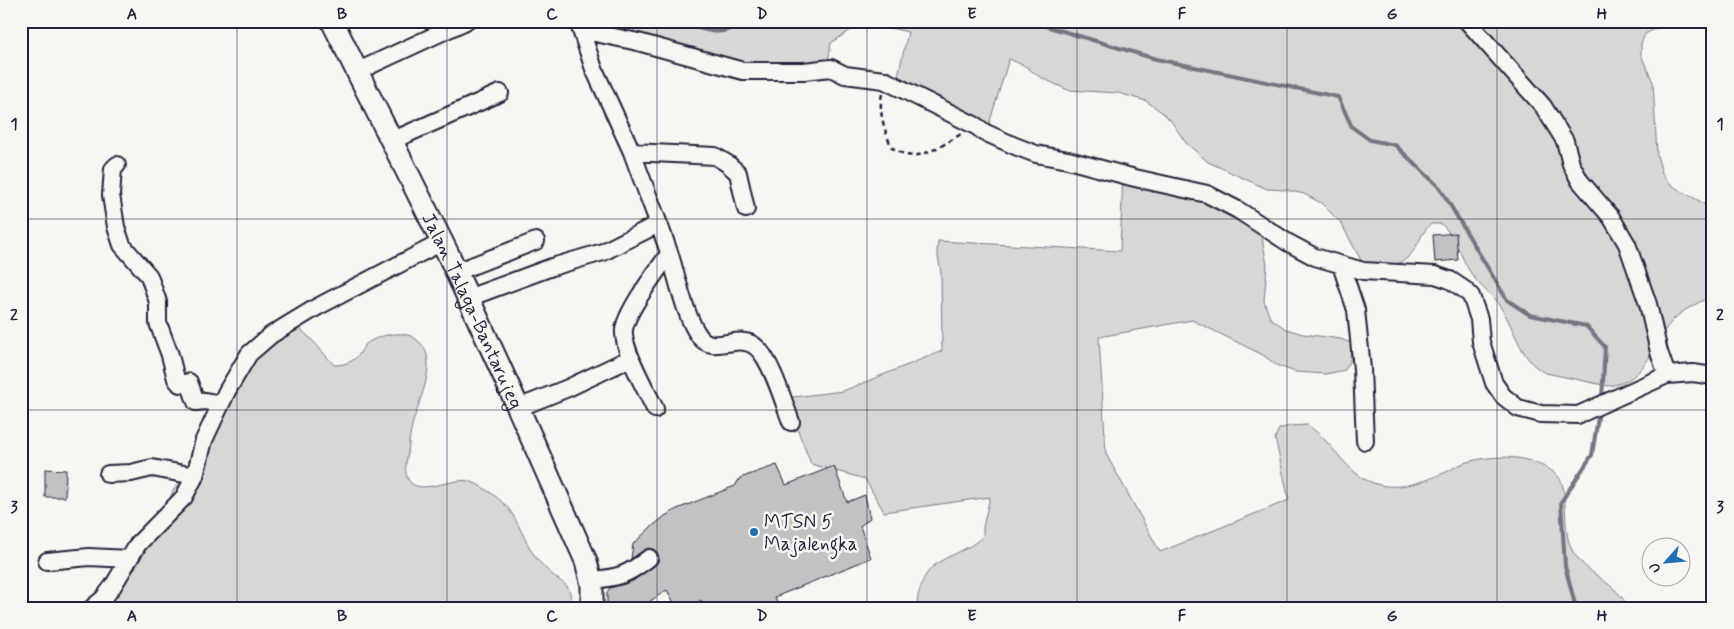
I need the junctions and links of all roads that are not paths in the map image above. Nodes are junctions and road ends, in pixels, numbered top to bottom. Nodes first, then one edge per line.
1 (332, 21) edge
2 (466, 21) edge
3 (1467, 21) edge
4 (579, 26) edge
5 (356, 72) junction
6 (500, 94) dead end
7 (391, 142) junction
8 (632, 152) junction
9 (116, 165) dead end
10 (746, 208) dead end
11 (658, 224) junction
12 (536, 241) dead end
13 (442, 242) junction
14 (669, 254) junction
15 (1341, 265) junction
16 (456, 272) junction
17 (468, 298) junction
18 (631, 358) junction
19 (1667, 375) junction
20 (1713, 376) edge
21 (220, 404) junction
22 (518, 408) junction
23 (655, 409) dead end
24 (791, 422) dead end
25 (1365, 441) dead end
26 (108, 474) dead end
27 (195, 476) junction
28 (649, 558) dead end
29 (129, 559) junction
30 (47, 560) dead end
31 (591, 580) junction
32 (92, 608) edge
33 (592, 608) edge

1 - 5 main road, Jalan Talaga-Bantarujeg
2 - 5 street
3 - 19 street
4 - 8 street
4 - 15 street
5 - 7 main road, Jalan Talaga-Bantarujeg
6 - 7 street
7 - 13 main road, Jalan Talaga-Bantarujeg
8 - 10 street
8 - 11 street
9 - 21 street
11 - 14 street
11 - 17 street
12 - 16 street
13 - 16 main road, Jalan Talaga-Bantarujeg
13 - 21 street
14 - 18 street
14 - 24 street
15 - 19 street
15 - 25 street
16 - 17 main road, Jalan Talaga-Bantarujeg
17 - 22 main road, Jalan Talaga-Bantarujeg
18 - 22 street
18 - 23 street
19 - 20 street
21 - 27 street
22 - 31 main road, Jalan Talaga-Bantarujeg
26 - 27 street
27 - 29 street
28 - 31 street
29 - 30 street
29 - 32 street
31 - 33 main road, Jalan Talaga-Bantarujeg

